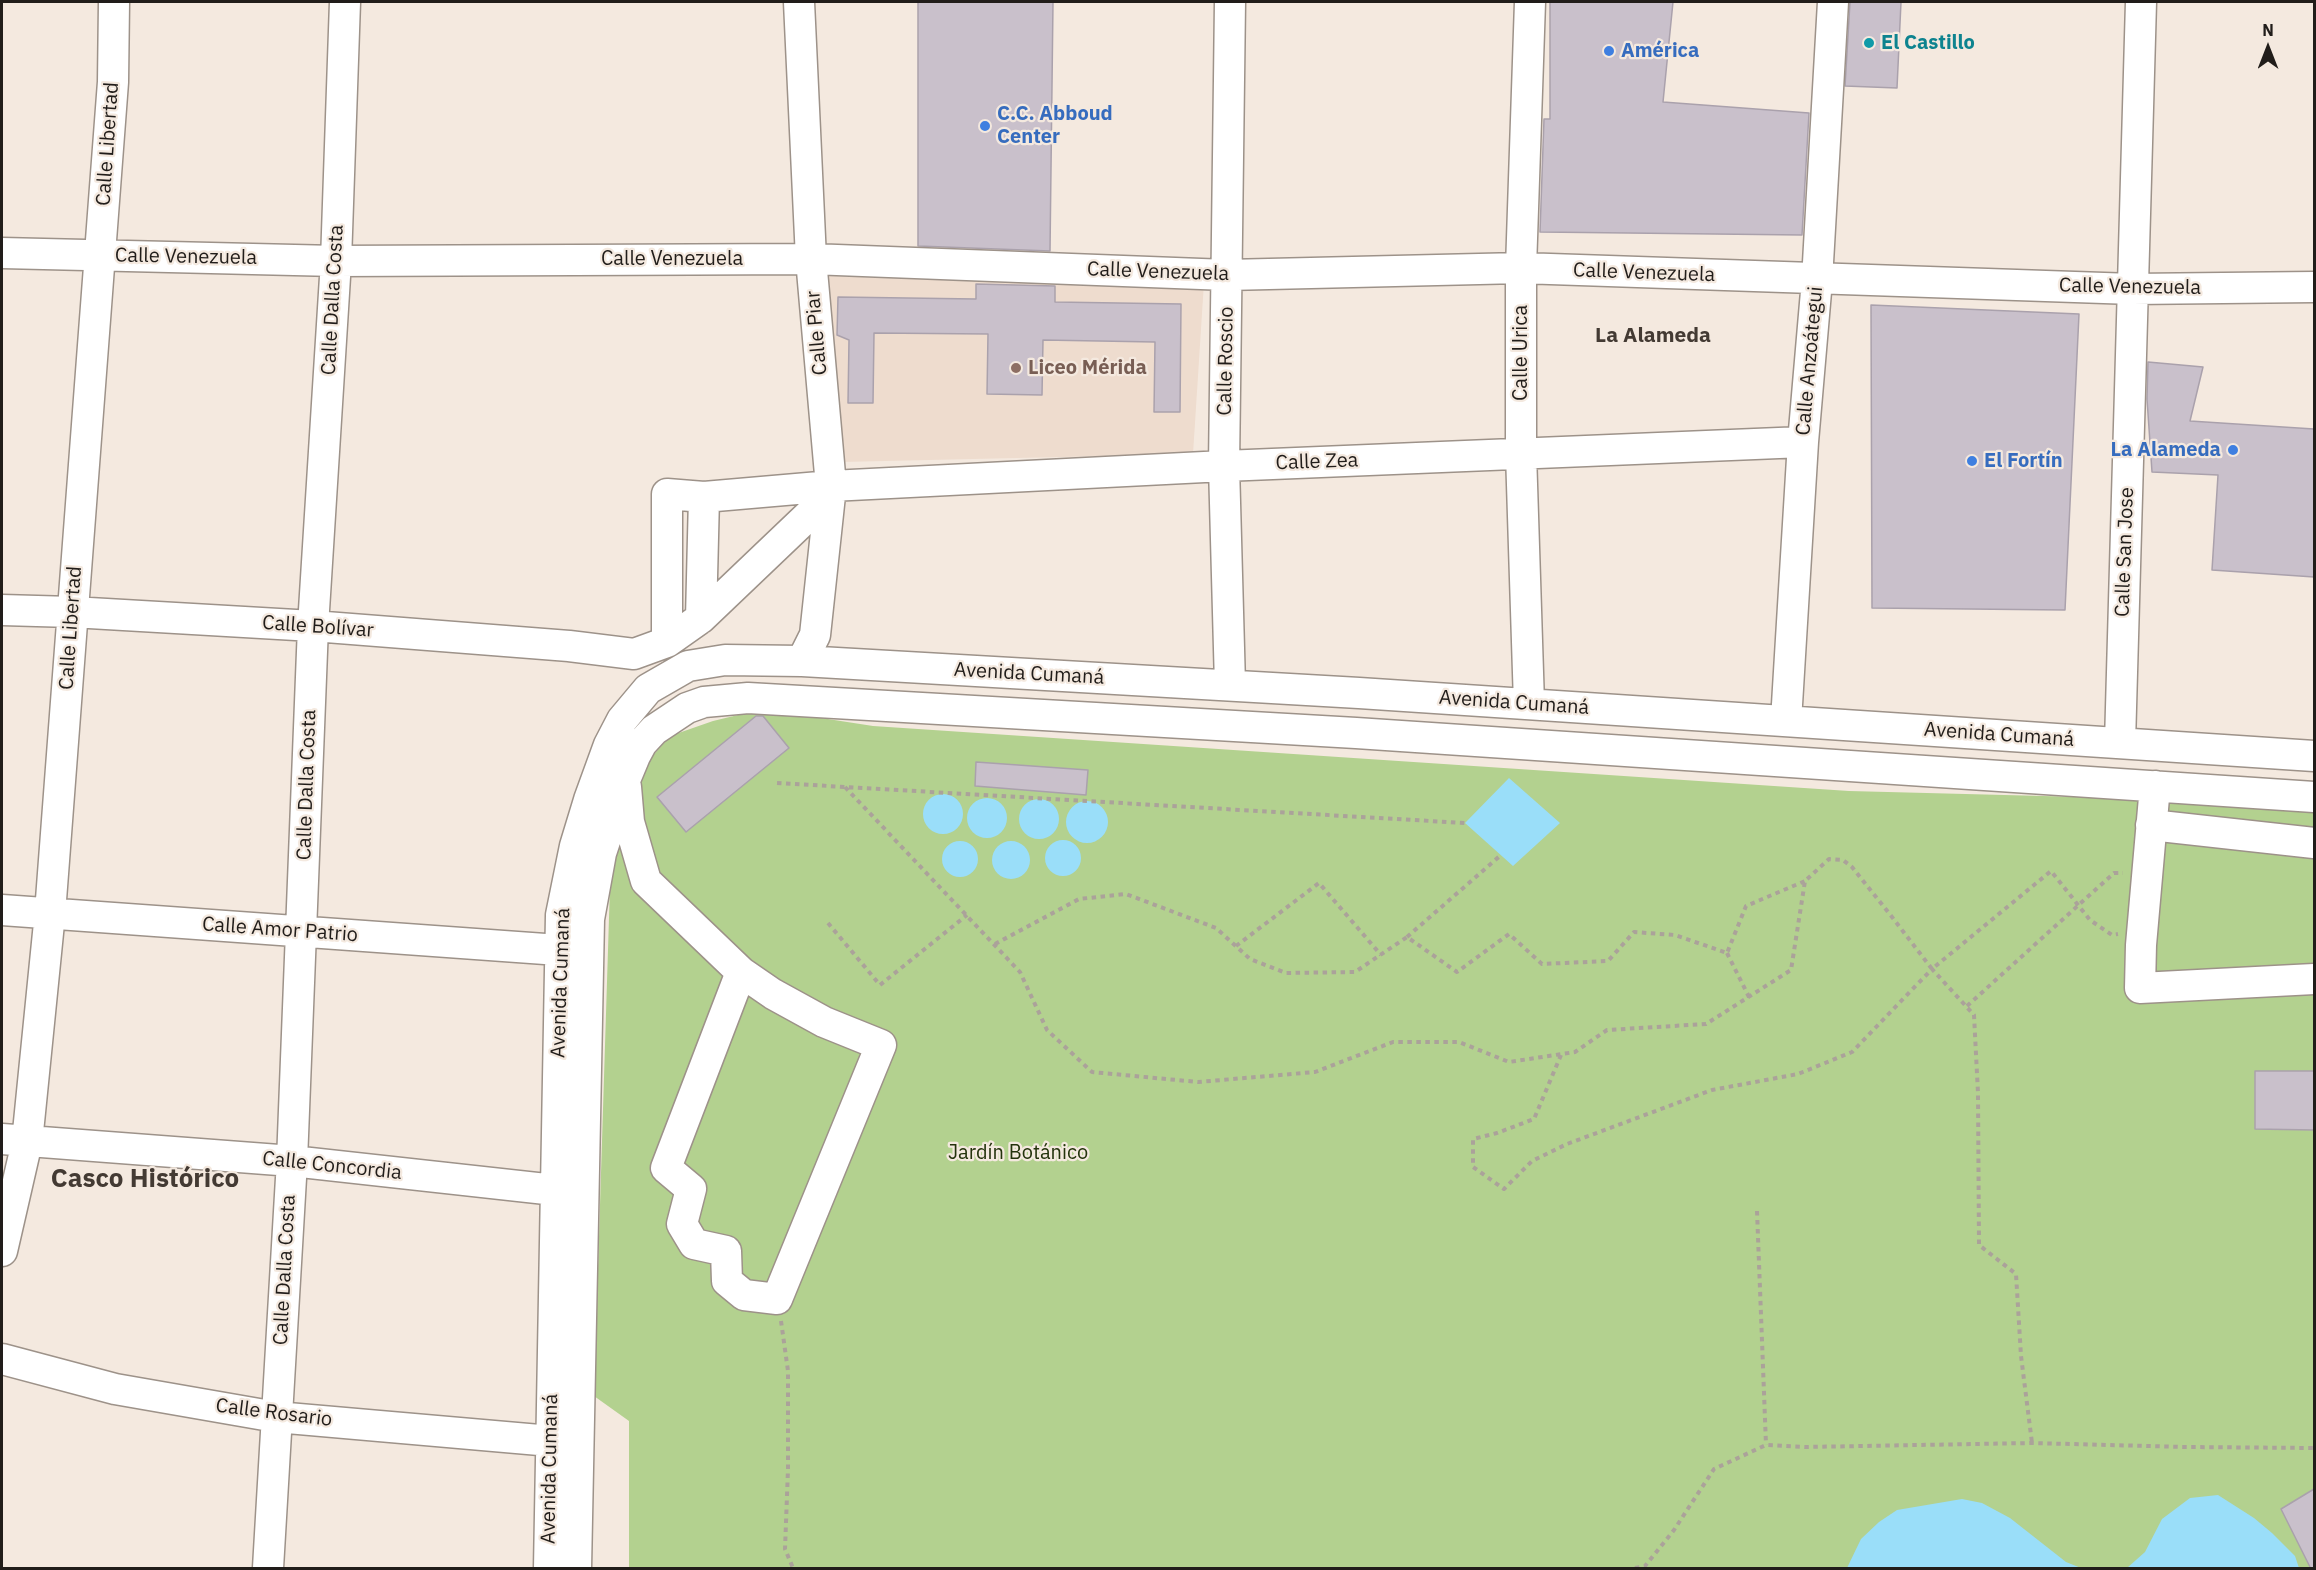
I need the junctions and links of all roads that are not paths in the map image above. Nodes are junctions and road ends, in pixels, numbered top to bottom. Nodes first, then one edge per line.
1 (114, 2) edge
2 (345, 2) edge
3 (799, 2) edge
4 (1230, 2) edge
5 (1530, 2) edge
6 (1833, 2) edge
7 (2141, 2) edge
8 (2, 253) edge
9 (100, 255) junction
10 (811, 259) junction
11 (336, 261) junction
12 (1521, 268) junction
13 (1227, 274) junction
14 (1817, 280) junction
15 (2314, 287) edge
16 (2133, 289) junction
17 (1803, 442) junction
18 (1521, 453) junction
19 (1224, 466) junction
20 (830, 490) junction
21 (704, 497) junction
22 (2, 610) edge
23 (72, 612) junction
24 (701, 618) junction
25 (313, 626) junction
26 (667, 642) junction
27 (802, 661) junction
28 (1230, 685) junction
29 (1529, 704) junction
30 (1786, 721) junction
31 (2120, 743) junction
32 (2314, 756) edge
33 (625, 780) junction
34 (2155, 786) junction
35 (2314, 797) edge
36 (2151, 825) junction
37 (2314, 843) edge
38 (2, 910) edge
39 (50, 913) junction
40 (301, 931) junction
41 (559, 950) junction
42 (741, 972) junction
43 (2314, 979) edge
44 (14, 1141) edge
45 (292, 1161) junction
46 (555, 1190) junction
47 (2, 1251) edge
48 (2, 1359) edge
49 (276, 1417) junction
50 (551, 1441) junction
51 (268, 1569) edge
52 (549, 1569) edge
53 (576, 1569) edge

1 - 9 street, Calle Libertad
2 - 11 street, Calle Dalla Costa
3 - 10 street, Calle Piar
4 - 13 street, Calle Roscio
5 - 12 street, Calle Urica
6 - 14 street, Calle Anzoátegui
7 - 16 street, Calle San Jose
8 - 9 street, Calle Venezuela
9 - 11 street, Calle Venezuela
9 - 23 street, Calle Libertad
10 - 11 street, Calle Venezuela
10 - 13 street, Calle Venezuela
10 - 20 street, Calle Piar
11 - 25 street, Calle Dalla Costa
12 - 13 street, Calle Venezuela
12 - 14 street, Calle Venezuela
12 - 18 street, Calle Urica
13 - 19 street, Calle Roscio
14 - 16 street, Calle Venezuela
14 - 17 street, Calle Anzoátegui
15 - 16 street, Calle Venezuela
16 - 31 street, Calle San Jose
17 - 18 street, Calle Zea
17 - 30 street, Calle Anzoátegui
18 - 19 street, Calle Zea
18 - 29 street, Calle Urica
19 - 20 street, Calle Zea
19 - 28 street, Calle Roscio
20 - 21 street, Calle Zea
20 - 24 street
20 - 27 street, Calle Piar
21 - 24 street
21 - 26 street, Calle Zea
22 - 23 street, Calle Bolívar
23 - 25 street, Calle Bolívar
23 - 39 street, Calle Libertad
24 - 26 street
25 - 26 street, Calle Bolívar
25 - 40 street, Calle Dalla Costa
27 - 28 street, Avenida Cumaná
27 - 41 street, Avenida Cumaná
28 - 29 street, Avenida Cumaná
29 - 30 street, Avenida Cumaná
30 - 31 street, Avenida Cumaná
31 - 32 street, Avenida Cumaná
33 - 34 street, Avenida Cumaná
33 - 42 street
33 - 53 street, Avenida Cumaná
34 - 35 street, Avenida Cumaná
34 - 36 street
36 - 37 street
36 - 43 street
38 - 39 street, Calle Amor Patrio
39 - 40 street, Calle Amor Patrio
39 - 44 street, Calle Libertad
40 - 41 street, Calle Amor Patrio
40 - 45 street, Calle Dalla Costa
41 - 46 street, Avenida Cumaná
42 - 42 street
44 - 45 street, Calle Concordia
44 - 47 street, Calle Libertad
45 - 46 street, Calle Concordia
45 - 49 street, Calle Dalla Costa
46 - 50 street, Avenida Cumaná
48 - 49 street, Calle Rosario
49 - 50 street, Calle Rosario
49 - 51 street, Calle Dalla Costa
50 - 52 street, Avenida Cumaná

